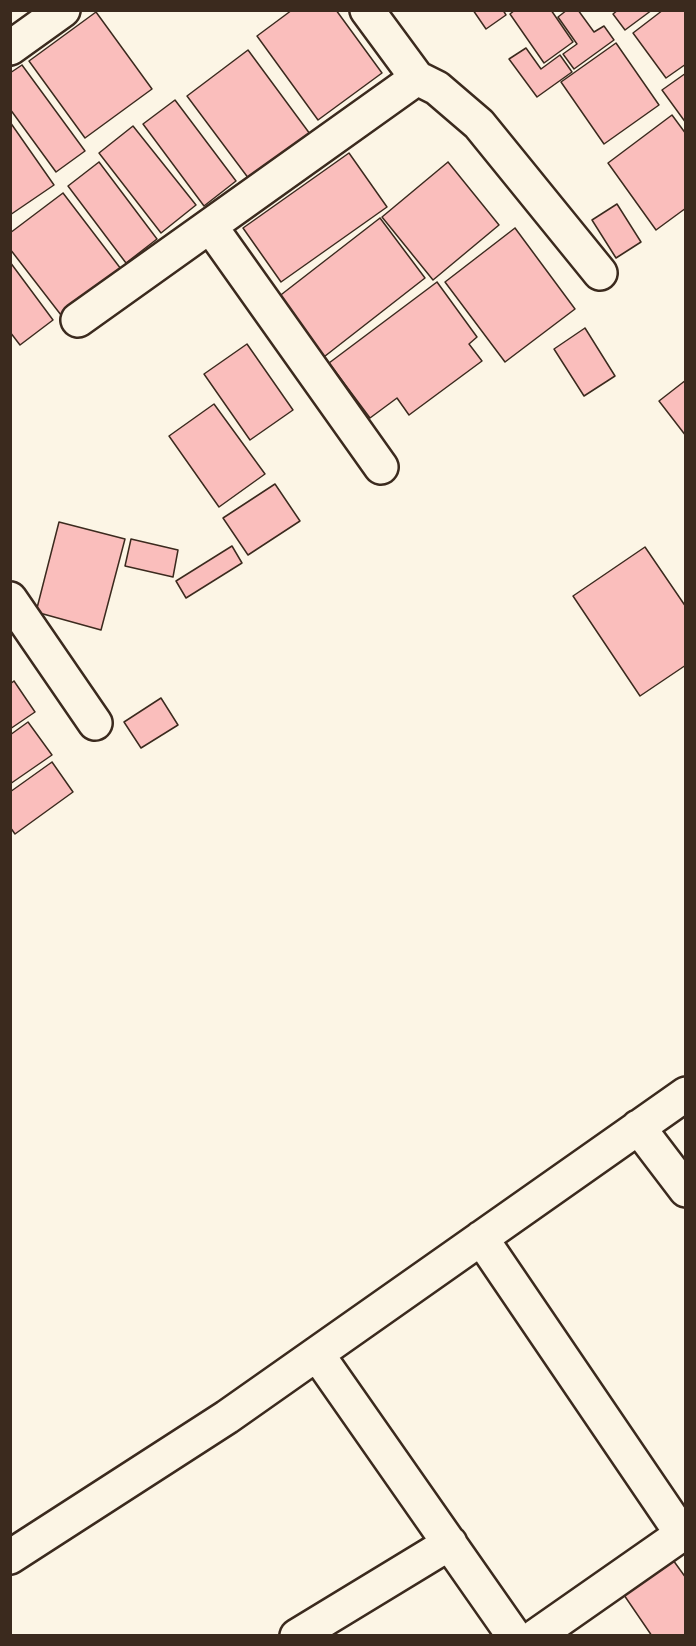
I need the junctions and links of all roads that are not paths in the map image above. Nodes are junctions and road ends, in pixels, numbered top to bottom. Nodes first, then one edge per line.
1 (63, 10) edge
2 (368, 10) edge
3 (10, 48) edge
4 (417, 78) junction
5 (210, 226) junction
6 (600, 273) dead end
7 (78, 320) dead end
8 (381, 467) dead end
9 (10, 599) edge
10 (95, 723) dead end
11 (686, 1094) edge
12 (638, 1127) junction
13 (686, 1190) edge
14 (481, 1238) junction
15 (317, 1354) junction
16 (450, 1543) junction
17 (10, 1557) edge
18 (297, 1635) edge
19 (514, 1635) edge
20 (536, 1635) edge

1 - 3 street
2 - 4 street
4 - 5 street
4 - 6 street
5 - 7 street
5 - 8 street
9 - 10 street
11 - 12 street
12 - 13 street
12 - 14 street
14 - 15 street
14 - 20 street
15 - 16 street
15 - 17 street
16 - 18 street
16 - 19 street

